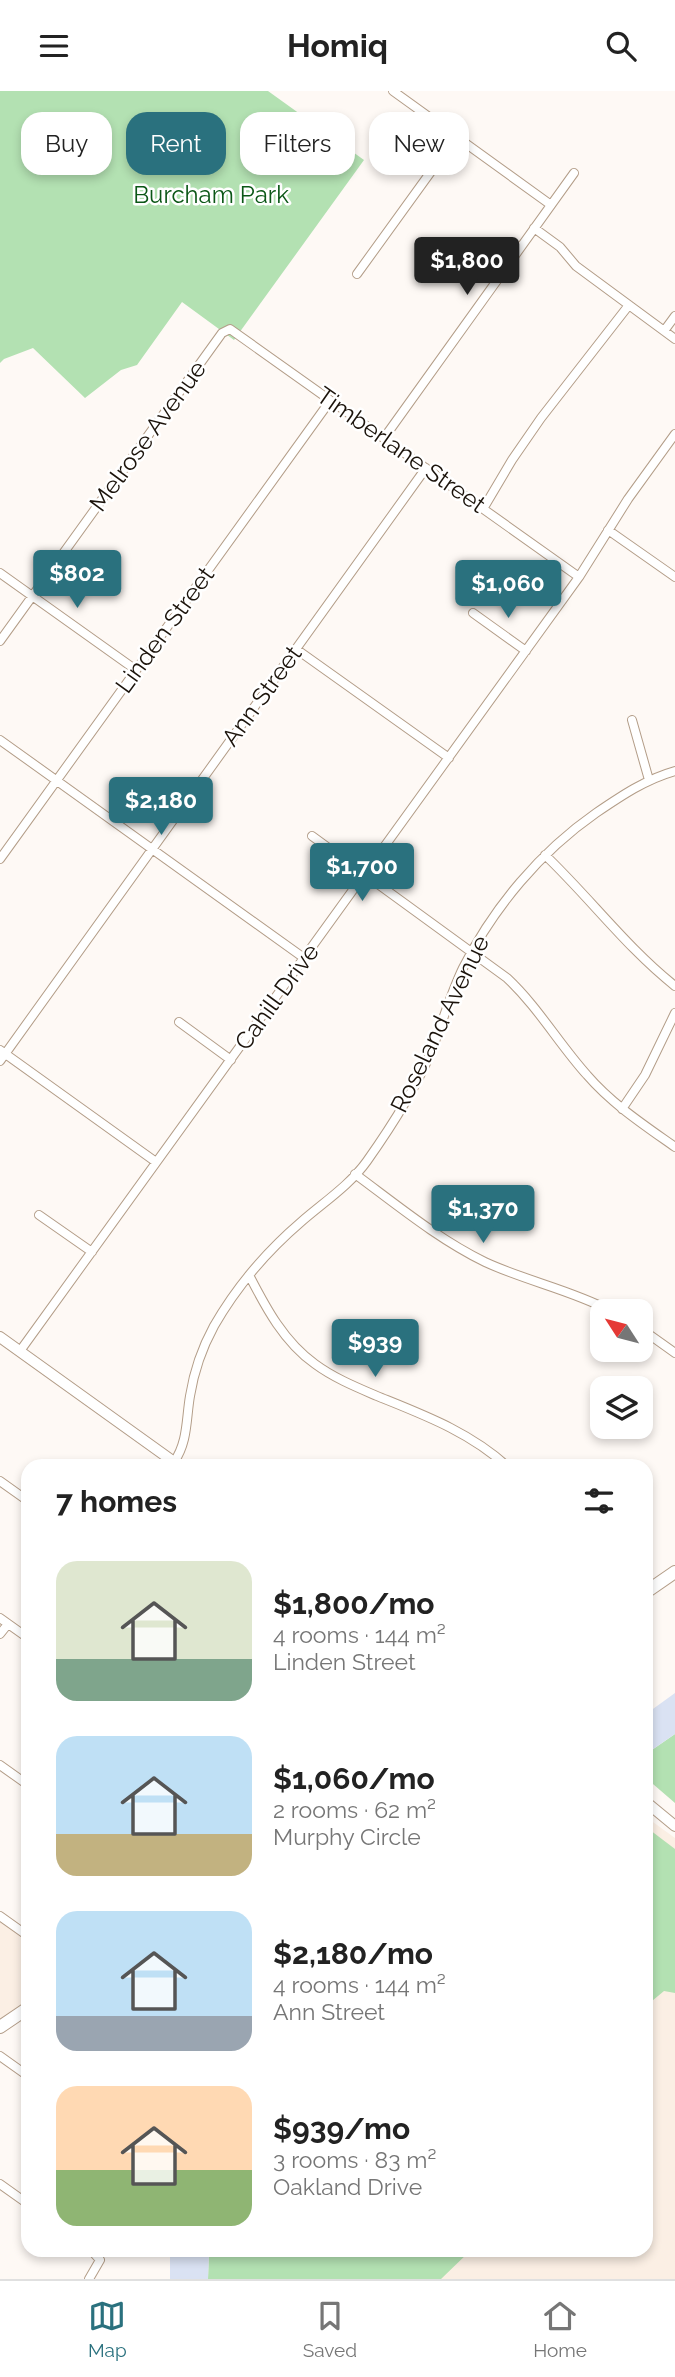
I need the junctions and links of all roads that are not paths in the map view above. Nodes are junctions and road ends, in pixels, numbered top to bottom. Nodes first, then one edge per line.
1 (393, 91) edge
2 (422, 112) edge
3 (469, 146) edge
4 (574, 173) dead end
5 (429, 175) edge
6 (551, 205) junction
7 (534, 228) junction
8 (357, 274) dead end
9 (629, 305) junction
10 (675, 316) edge
11 (664, 331) junction
12 (222, 333) joint
13 (675, 339) edge
14 (330, 401) junction
15 (675, 434) edge
16 (384, 438) junction
17 (426, 468) junction
18 (483, 509) junction
19 (608, 530) junction
20 (0, 573) edge
21 (579, 577) junction
22 (675, 577) edge
23 (32, 596) junction
24 (473, 613) dead end
25 (0, 641) edge
26 (296, 649) junction
27 (526, 651) junction
28 (136, 670) junction
29 (632, 720) dead end
30 (0, 740) edge
31 (449, 758) junction
32 (675, 771) edge
33 (57, 780) junction
34 (649, 780) junction
35 (312, 836) dead end
36 (153, 848) junction
37 (545, 855) junction
38 (0, 859) edge
39 (365, 874) junction
40 (472, 951) junction
41 (304, 958) junction
42 (675, 986) edge
43 (675, 1013) edge
44 (179, 1022) dead end
45 (2, 1055) edge
46 (231, 1060) junction
47 (622, 1109) junction
48 (675, 1147) edge
49 (156, 1163) junction
50 (355, 1174) junction
51 (38, 1215) dead end
52 (92, 1252) junction
53 (248, 1275) junction
54 (590, 1301) edge
55 (0, 1337) edge
56 (653, 1337) edge
57 (20, 1351) junction
58 (675, 1353) edge
59 (170, 1459) edge
60 (179, 1459) edge
61 (499, 1459) edge
62 (0, 1481) edge
63 (21, 1496) edge
64 (675, 1572) edge
65 (653, 1587) edge
66 (0, 1618) edge
67 (8, 1624) junction
68 (21, 1633) edge
69 (0, 1634) edge
70 (0, 1765) edge
71 (21, 1780) edge
72 (653, 1807) edge
73 (673, 1823) edge
74 (0, 1916) edge
75 (21, 1931) edge
76 (21, 2013) edge
77 (0, 2027) edge
78 (0, 2056) edge
79 (21, 2070) edge
80 (0, 2184) edge
81 (21, 2199) edge
82 (97, 2257) edge
83 (89, 2279) edge

1 - 2 street
3 - 6 street
4 - 6 street
5 - 8 street
6 - 7 street
7 - 9 street
7 - 16 street
9 - 11 street
9 - 18 street
10 - 11 street
11 - 13 street
12 - 14 street, Timberlane Street
12 - 23 street, Melrose Avenue
14 - 16 street, Timberlane Street
14 - 28 street, Linden Street
15 - 19 street, Cahill Drive
16 - 17 street, Timberlane Street
17 - 18 street, Timberlane Street
17 - 26 street, Ann Street
18 - 21 street, Timberlane Street
19 - 21 street, Cahill Drive
19 - 22 street
20 - 23 street
21 - 27 street, Cahill Drive
23 - 25 street, Melrose Avenue
23 - 28 street
24 - 27 street
26 - 31 street
26 - 36 street, Ann Street
27 - 31 street, Cahill Drive
28 - 33 street, Linden Street
29 - 34 street
30 - 33 street
31 - 39 street, Cahill Drive
32 - 34 street, Roseland Avenue
33 - 36 street
33 - 38 street, Linden Street
34 - 37 street, Roseland Avenue
35 - 39 street
36 - 41 street
36 - 45 street, Ann Street
37 - 40 street, Roseland Avenue
37 - 42 street
39 - 40 street
39 - 41 street, Cahill Drive
40 - 47 street
40 - 50 street, Roseland Avenue
41 - 46 street, Cahill Drive
43 - 47 street
44 - 46 street
45 - 49 street
46 - 49 street, Cahill Drive
47 - 48 street
49 - 52 street, Cahill Drive
50 - 53 street, Roseland Avenue
50 - 54 street
51 - 52 street
52 - 57 street, Cahill Drive
53 - 60 street, Roseland Avenue
53 - 61 street
55 - 57 street
56 - 58 street
57 - 59 street
62 - 63 street
64 - 65 main road
66 - 67 street
67 - 68 street
67 - 69 street
70 - 71 street
72 - 73 street
74 - 75 street
76 - 77 main road
78 - 79 street
80 - 81 street
82 - 83 street

